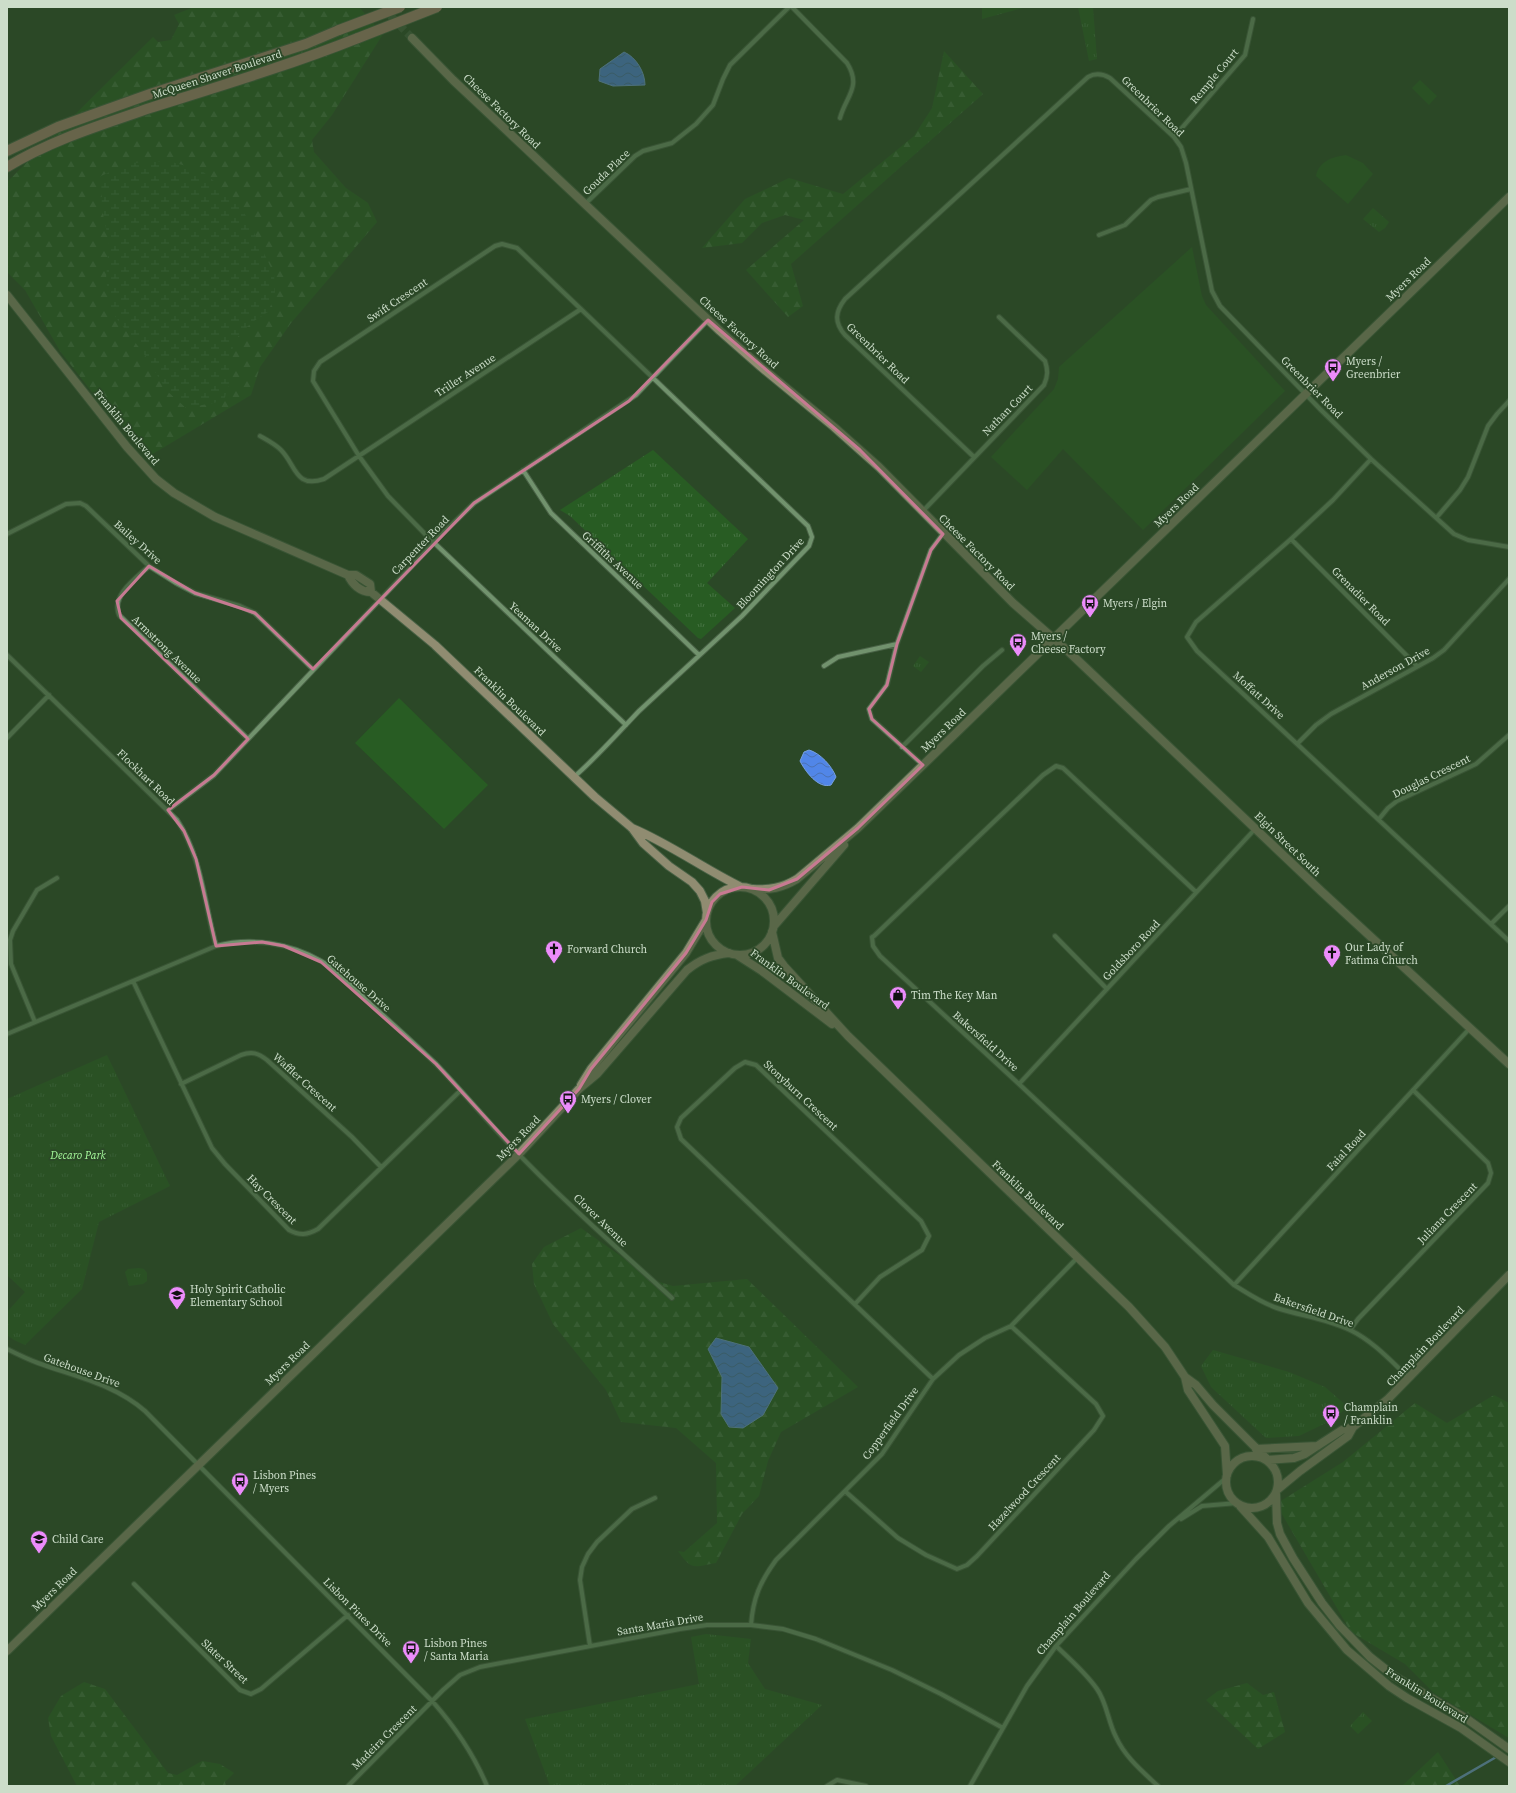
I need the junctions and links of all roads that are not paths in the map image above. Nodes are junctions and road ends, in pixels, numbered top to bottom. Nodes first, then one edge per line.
1 (400, 7) edge
2 (437, 7) edge
3 (790, 7) edge
4 (1253, 19) dead end
5 (412, 38) tunnel mouth
6 (840, 118) dead end
7 (1174, 138) junction
8 (7, 152) edge
9 (7, 167) edge
10 (1191, 189) junction
11 (1509, 197) edge
12 (585, 205) junction
13 (1099, 235) dead end
14 (7, 295) edge
15 (581, 309) junction
16 (999, 317) dead end
17 (708, 320) junction
18 (653, 378) junction
19 (1305, 395) junction
20 (1509, 401) edge
21 (260, 436) dead end
22 (359, 456) junction
23 (974, 457) junction
24 (1371, 459) junction
25 (523, 470) junction
26 (923, 512) junction
27 (1437, 517) junction
28 (7, 534) edge
29 (943, 534) junction
30 (1291, 539) junction
31 (434, 543) junction
32 (1509, 547) edge
33 (149, 566) junction
34 (1509, 579) edge
35 (380, 599) junction
36 (1054, 639) junction
37 (897, 644) junction
38 (1002, 650) dead end
39 (7, 655) edge
40 (700, 655) junction
41 (824, 666) dead end
42 (1417, 666) junction
43 (313, 670) junction
44 (49, 695) junction
45 (626, 725) junction
46 (1509, 735) edge
47 (7, 738) edge
48 (248, 739) junction
49 (1298, 743) junction
50 (902, 747) junction
51 (923, 765) junction
52 (574, 777) junction
53 (168, 810) junction
54 (1379, 819) junction
55 (632, 828) junction
56 (858, 828) junction
57 (1256, 828) junction
58 (57, 878) dead end
59 (742, 887) junction
60 (753, 889) junction
61 (1196, 892) junction
62 (1509, 906) edge
63 (706, 916) junction
64 (1491, 924) junction
65 (773, 929) junction
66 (1055, 936) dead end
67 (1509, 941) edge
68 (216, 946) junction
69 (733, 954) junction
70 (133, 981) junction
71 (1107, 989) junction
72 (35, 1022) junction
73 (1470, 1028) junction
74 (7, 1034) edge
75 (848, 1036) junction
76 (1509, 1064) edge
77 (181, 1084) junction
78 (1019, 1084) junction
79 (579, 1089) junction
80 (1413, 1090) junction
81 (460, 1091) junction
82 (519, 1154) junction
83 (381, 1168) junction
84 (1077, 1258) junction
85 (1509, 1275) edge
86 (1234, 1285) junction
87 (672, 1298) dead end
88 (855, 1304) junction
89 (1011, 1326) junction
90 (1350, 1330) junction
91 (7, 1349) edge
92 (1184, 1377) junction
93 (1409, 1378) junction
94 (933, 1379) junction
95 (1353, 1427) junction
96 (1317, 1446) junction
97 (1256, 1448) junction
98 (1267, 1460) junction
99 (198, 1464) junction
100 (1226, 1477) junction
101 (846, 1492) junction
102 (1277, 1492) junction
103 (655, 1498) dead end
104 (1238, 1504) junction
105 (1169, 1526) junction
106 (134, 1584) dead end
107 (348, 1614) junction
108 (751, 1624) junction
109 (590, 1646) junction
110 (1056, 1646) junction
111 (7, 1651) edge
112 (433, 1702) junction
113 (1003, 1728) junction
114 (1509, 1749) edge
115 (1509, 1762) edge
116 (348, 1786) edge
117 (487, 1786) edge
118 (827, 1786) edge
119 (866, 1786) edge
120 (970, 1786) edge
121 (1158, 1786) edge

1 - 8 main road, McQueen Shaver Boulevard, bridge
2 - 9 main road, McQueen Shaver Boulevard, bridge
3 - 6 street
3 - 12 street, Gouda Place
4 - 7 street, Remple Court
5 - 12 main road, Cheese Factory Road
7 - 10 street, Greenbrier Road
7 - 23 street, Greenbrier Road
10 - 13 street
10 - 19 street, Greenbrier Road
11 - 19 main road, Myers Road
12 - 17 main road, Cheese Factory Road
14 - 35 main road, Franklin Boulevard
15 - 18 street, Swift Crescent
15 - 22 street, Triller Avenue
15 - 22 street, Swift Crescent
16 - 23 street, Nathan Court
17 - 18 street, Carpenter Road
17 - 26 main road, Cheese Factory Road
18 - 25 street, Carpenter Road
18 - 40 street, Bloomington Drive
19 - 24 street, Greenbrier Road
19 - 36 main road, Myers Road
20 - 27 street
21 - 22 street, Triller Avenue
22 - 31 street, Swift Crescent
23 - 26 street, Nathan Court
24 - 27 street, Greenbrier Road
24 - 30 street, Moffatt Drive
25 - 31 street, Carpenter Road
25 - 40 street, Griffiths Avenue
26 - 29 main road, Cheese Factory Road
27 - 32 street, Greenbrier Road
28 - 33 street, Bailey Drive
29 - 36 main road, Cheese Factory Road
29 - 37 street
30 - 42 street, Grenadier Road
30 - 49 street, Moffatt Drive
31 - 35 street, Carpenter Road
31 - 45 street, Yeaman Drive
33 - 43 street, Bailey Drive
33 - 48 street, Armstrong Avenue
34 - 42 street, Anderson Drive
35 - 43 street, Carpenter Road
35 - 52 main road, Franklin Boulevard
36 - 51 main road, Myers Road
36 - 57 main road, Elgin Street South
37 - 41 street
37 - 50 street
38 - 50 street
39 - 44 street, Flockhart Road
40 - 45 street, Bloomington Drive
42 - 49 street, Anderson Drive
43 - 48 street, Carpenter Road
44 - 47 street
44 - 53 street, Flockhart Road
45 - 52 street, Bloomington Drive
46 - 54 street, Douglas Crescent
48 - 53 street, Carpenter Road
49 - 54 street, Moffatt Drive
50 - 51 street
51 - 56 main road, Myers Road
52 - 55 main road, Franklin Boulevard
53 - 68 street, Flockhart Road
54 - 64 street, Moffatt Drive
55 - 59 main road, Franklin Boulevard
55 - 63 main road, Franklin Boulevard
56 - 60 main road, Myers Road
56 - 65 main road, Myers Road
57 - 61 street, Goldsboro Road
57 - 73 main road, Elgin Street South
58 - 72 street
59 - 60 main road
59 - 63 main road
60 - 65 main road
61 - 71 street, Goldsboro Road
61 - 78 street, Bakersfield Drive
62 - 64 street
63 - 69 main road
63 - 79 main road, Myers Road
64 - 67 street, Moffatt Drive
65 - 69 main road
65 - 75 main road, Franklin Boulevard
66 - 71 street
68 - 70 street, Gatehouse Drive
68 - 81 street, Gatehouse Drive
69 - 75 main road, Franklin Boulevard
69 - 79 main road, Myers Road
70 - 72 street, Gatehouse Drive
70 - 77 street, Hay Crescent
71 - 78 street, Goldsboro Road
72 - 74 street, Gatehouse Drive
73 - 76 main road, Elgin Street South
73 - 80 street, Faial Road
75 - 84 main road, Franklin Boulevard
77 - 83 street, Waffler Crescent
77 - 83 street, Hay Crescent
78 - 86 street, Bakersfield Drive
79 - 82 main road, Myers Road
80 - 86 street, Faial Road
80 - 90 street, Juliana Crescent
81 - 82 street, Gatehouse Drive
81 - 83 street, Hay Crescent
82 - 87 street, Clover Avenue
82 - 99 main road, Myers Road
84 - 89 street, Copperfield Drive
84 - 92 main road, Franklin Boulevard
85 - 93 main road, Champlain Boulevard
86 - 90 street, Bakersfield Drive
88 - 88 street, Stonyburn Crescent
88 - 94 street, Stonyburn Crescent
89 - 94 street, Copperfield Drive
89 - 101 street, Hazelwood Crescent
90 - 93 street, Bakersfield Drive
91 - 99 street, Gatehouse Drive
92 - 97 main road, Franklin Boulevard
92 - 100 main road, Franklin Boulevard
93 - 95 main road, Champlain Boulevard
94 - 101 street, Copperfield Drive
95 - 96 main road, Champlain Boulevard
95 - 102 main road, Champlain Boulevard
96 - 97 main road
96 - 98 main road, Champlain Boulevard
97 - 98 main road, Franklin Boulevard
98 - 100 main road
98 - 102 main road
99 - 107 street, Lisbon Pines Drive
99 - 111 main road, Myers Road
100 - 104 main road
100 - 105 street, Champlain Boulevard
101 - 108 street, Copperfield Drive
102 - 104 main road
102 - 114 main road, Franklin Boulevard
103 - 109 street
104 - 105 street, Champlain Boulevard
104 - 115 main road, Franklin Boulevard
105 - 110 street, Champlain Boulevard
106 - 107 street, Slater Street
107 - 112 street, Lisbon Pines Drive
108 - 109 street, Santa Maria Drive
108 - 113 street, Santa Maria Drive
109 - 112 street, Santa Maria Drive
110 - 113 street, Champlain Boulevard
110 - 121 street
112 - 116 street, Madeira Crescent
112 - 117 street, Lisbon Pines Drive
113 - 120 street, Champlain Boulevard
118 - 119 street

